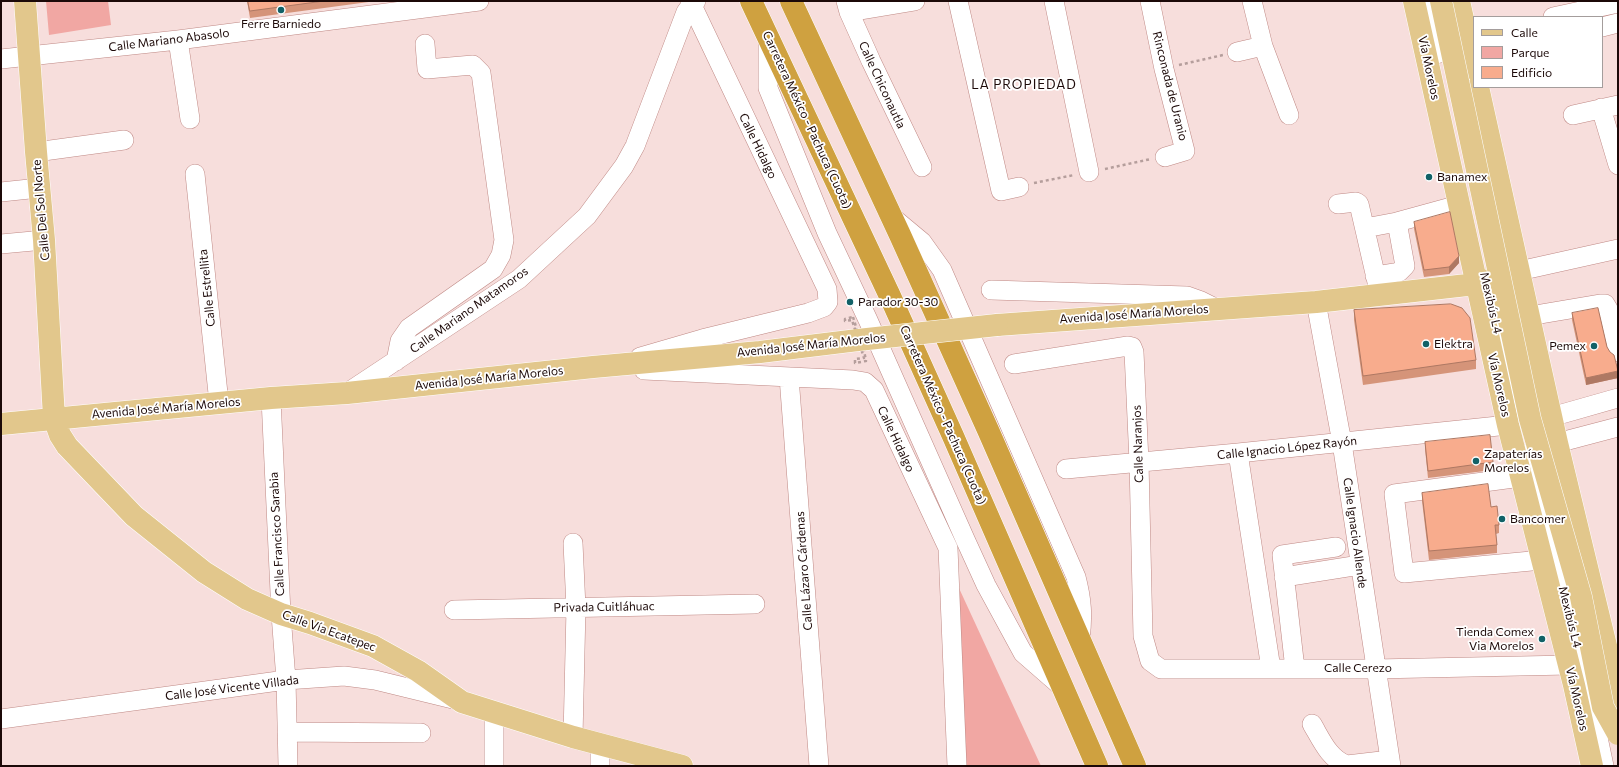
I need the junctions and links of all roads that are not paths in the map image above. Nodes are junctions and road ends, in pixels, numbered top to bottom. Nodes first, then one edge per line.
1 (25, 1) edge
2 (479, 1) edge
3 (751, 1) edge
4 (791, 1) edge
5 (915, 1) edge
6 (958, 1) edge
7 (1054, 1) edge
8 (1150, 1) edge
9 (1252, 1) edge
10 (1414, 1) edge
11 (1426, 1) edge
12 (1441, 1) edge
13 (1450, 1) edge
14 (1459, 1) edge
15 (692, 2) edge
16 (1618, 3) edge
17 (848, 6) edge
18 (1558, 16) edge
19 (1618, 23) edge
20 (1603, 27) edge
21 (1470, 35) edge
22 (768, 36) junction
23 (178, 40) junction
24 (425, 44) dead end
25 (1263, 46) junction
26 (1237, 52) road end
27 (28, 56) junction
28 (1, 59) edge
29 (1473, 61) edge
30 (1478, 88) edge
31 (1610, 106) edge
32 (1289, 115) dead end
33 (1573, 115) dead end
34 (190, 119) dead end
35 (124, 140) dead end
36 (36, 152) junction
37 (1165, 157) dead end
38 (1618, 165) edge
39 (922, 167) dead end
40 (1089, 172) dead end
41 (195, 174) dead end
42 (1019, 187) dead end
43 (38, 188) junction
44 (1, 192) edge
45 (1338, 204) dead end
46 (1459, 206) junction
47 (1398, 222) junction
48 (1365, 228) junction
49 (44, 240) junction
50 (1, 244) edge
51 (1618, 249) edge
52 (1515, 273) junction
53 (1481, 283) junction
54 (1378, 285) junction
55 (991, 290) dead end
56 (1316, 302) junction
57 (1215, 308) junction
58 (1529, 316) junction
59 (1618, 352) edge
60 (396, 361) junction
61 (1014, 364) dead end
62 (601, 366) junction
63 (789, 377) junction
64 (347, 393) junction
65 (271, 398) junction
66 (1618, 398) edge
67 (220, 403) junction
68 (1551, 417) junction
69 (54, 418) junction
70 (1, 424) edge
71 (1508, 425) junction
72 (1618, 427) edge
73 (1342, 443) junction
74 (1557, 443) junction
75 (1238, 454) junction
76 (1139, 462) junction
77 (1066, 469) dead end
78 (1521, 477) junction
79 (573, 544) dead end
80 (1336, 547) dead end
81 (1542, 560) junction
82 (1360, 565) junction
83 (1284, 578) junction
84 (755, 604) dead end
85 (576, 608) junction
86 (454, 610) dead end
87 (281, 614) junction
88 (1613, 652) edge
89 (1150, 661) joint
90 (1569, 665) junction
91 (1271, 669) junction
92 (1295, 669) junction
93 (1375, 669) junction
94 (286, 680) junction
95 (1062, 687) junction
96 (462, 702) junction
97 (1618, 704) edge
98 (494, 713) junction
99 (1, 719) edge
100 (1312, 724) dead end
101 (287, 732) junction
102 (421, 733) dead end
103 (1618, 734) edge
104 (573, 737) junction
105 (600, 744) junction
106 (1618, 746) edge
107 (1391, 763) edge
108 (288, 766) edge
109 (494, 766) edge
110 (600, 766) edge
111 (682, 766) edge
112 (819, 766) edge
113 (957, 766) edge
114 (1097, 766) edge
115 (1135, 766) edge
116 (1592, 766) edge
117 (1604, 766) edge

1 - 27 main road, Calle Del Sol Norte
2 - 23 street, Calle Mariano Abasolo
3 - 22 highway, Carretera México - Pachuca (Cuota)
4 - 115 highway
5 - 17 street
6 - 42 street
7 - 40 street
8 - 37 street, Rinconada de Uranio
9 - 25 street
10 - 46 main road, Vía Morelos
11 - 53 street, Mexibús L4
12 - 103 main road, bridge
13 - 52 street, Mexibús L4
14 - 21 main road
15 - 60 street, Calle Mariano Matamoros
15 - 62 street, Calle Hidalgo
16 - 18 street
17 - 39 street, Calle Chiconautla
19 - 20 street
21 - 29 main road
22 - 95 highway, Carretera México - Pachuca (Cuota)
22 - 95 street
23 - 27 street, Calle Mariano Abasolo
23 - 34 street
24 - 60 street
25 - 26 street
25 - 32 street
27 - 28 street, Calle Mariano Abasolo
27 - 36 main road, Calle Del Sol Norte
30 - 52 main road
31 - 33 street
31 - 38 street
35 - 36 street
36 - 43 main road, Calle Del Sol Norte
41 - 67 street, Calle Estrellita
43 - 44 street
43 - 49 main road, Calle Del Sol Norte
45 - 48 street
46 - 47 street
46 - 53 main road, Vía Morelos
47 - 48 street
47 - 54 street
48 - 54 street
49 - 50 street
49 - 69 main road, Calle Del Sol Norte
51 - 52 street, Avenida José María Morelos
52 - 53 main road, Avenida José María Morelos
52 - 58 main road
52 - 106 street, Mexibús L4
53 - 54 main road, Avenida José María Morelos
53 - 71 main road, Vía Morelos
53 - 117 street, Mexibús L4
54 - 56 main road, Avenida José María Morelos
55 - 57 street
56 - 57 main road, Avenida José María Morelos
56 - 73 street, Calle Ignacio Allende
57 - 62 main road, Avenida José María Morelos, bridge
58 - 59 street
58 - 68 main road
60 - 64 street, Calle Mariano Matamoros
61 - 76 street, Calle Naranjos
62 - 63 street, Calle Hidalgo
62 - 64 main road, Avenida José María Morelos
63 - 112 street, Calle Lázaro Cárdenas
63 - 113 street, Calle Hidalgo
64 - 65 main road, Avenida José María Morelos
65 - 67 main road, Avenida José María Morelos
65 - 87 street, Calle Francisco Sarabia
66 - 68 street
67 - 69 main road, Avenida José María Morelos
68 - 74 main road
69 - 70 main road, Avenida José María Morelos
69 - 87 main road, Calle Vía Ecatepec
71 - 73 street, Calle Ignacio López Rayón
71 - 78 main road, Vía Morelos
72 - 74 street
73 - 75 street, Calle Ignacio López Rayón
73 - 82 street, Calle Ignacio Allende
74 - 88 main road
75 - 76 street, Calle Ignacio López Rayón
75 - 91 street
76 - 77 street, Calle Ignacio López Rayón
76 - 89 street, Calle Naranjos
78 - 81 main road, Vía Morelos
78 - 81 street
79 - 85 street
80 - 83 street
81 - 90 main road, Vía Morelos
82 - 83 street
82 - 93 street, Calle Ignacio Allende
83 - 92 street
84 - 85 street, Privada Cuitláhuac
85 - 86 street, Privada Cuitláhuac
85 - 104 street
87 - 94 street, Calle Francisco Sarabia
87 - 96 main road, Calle Vía Ecatepec
88 - 97 main road
89 - 91 street, Calle Cerezo
90 - 93 street, Calle Cerezo
90 - 116 main road, Vía Morelos
91 - 92 street, Calle Cerezo
92 - 93 street, Calle Cerezo
93 - 107 street, Calle Ignacio Allende
94 - 96 street, Calle José Vicente Villada
94 - 99 street, Calle José Vicente Villada
94 - 101 street, Calle Francisco Sarabia
95 - 114 highway, Carretera México - Pachuca (Cuota)
96 - 98 main road, Calle Vía Ecatepec
98 - 104 main road, Calle Vía Ecatepec
98 - 109 street
100 - 107 street
101 - 102 street
101 - 108 street, Calle Francisco Sarabia
104 - 105 main road, Calle Vía Ecatepec
105 - 110 street
105 - 111 main road, Calle Vía Ecatepec

